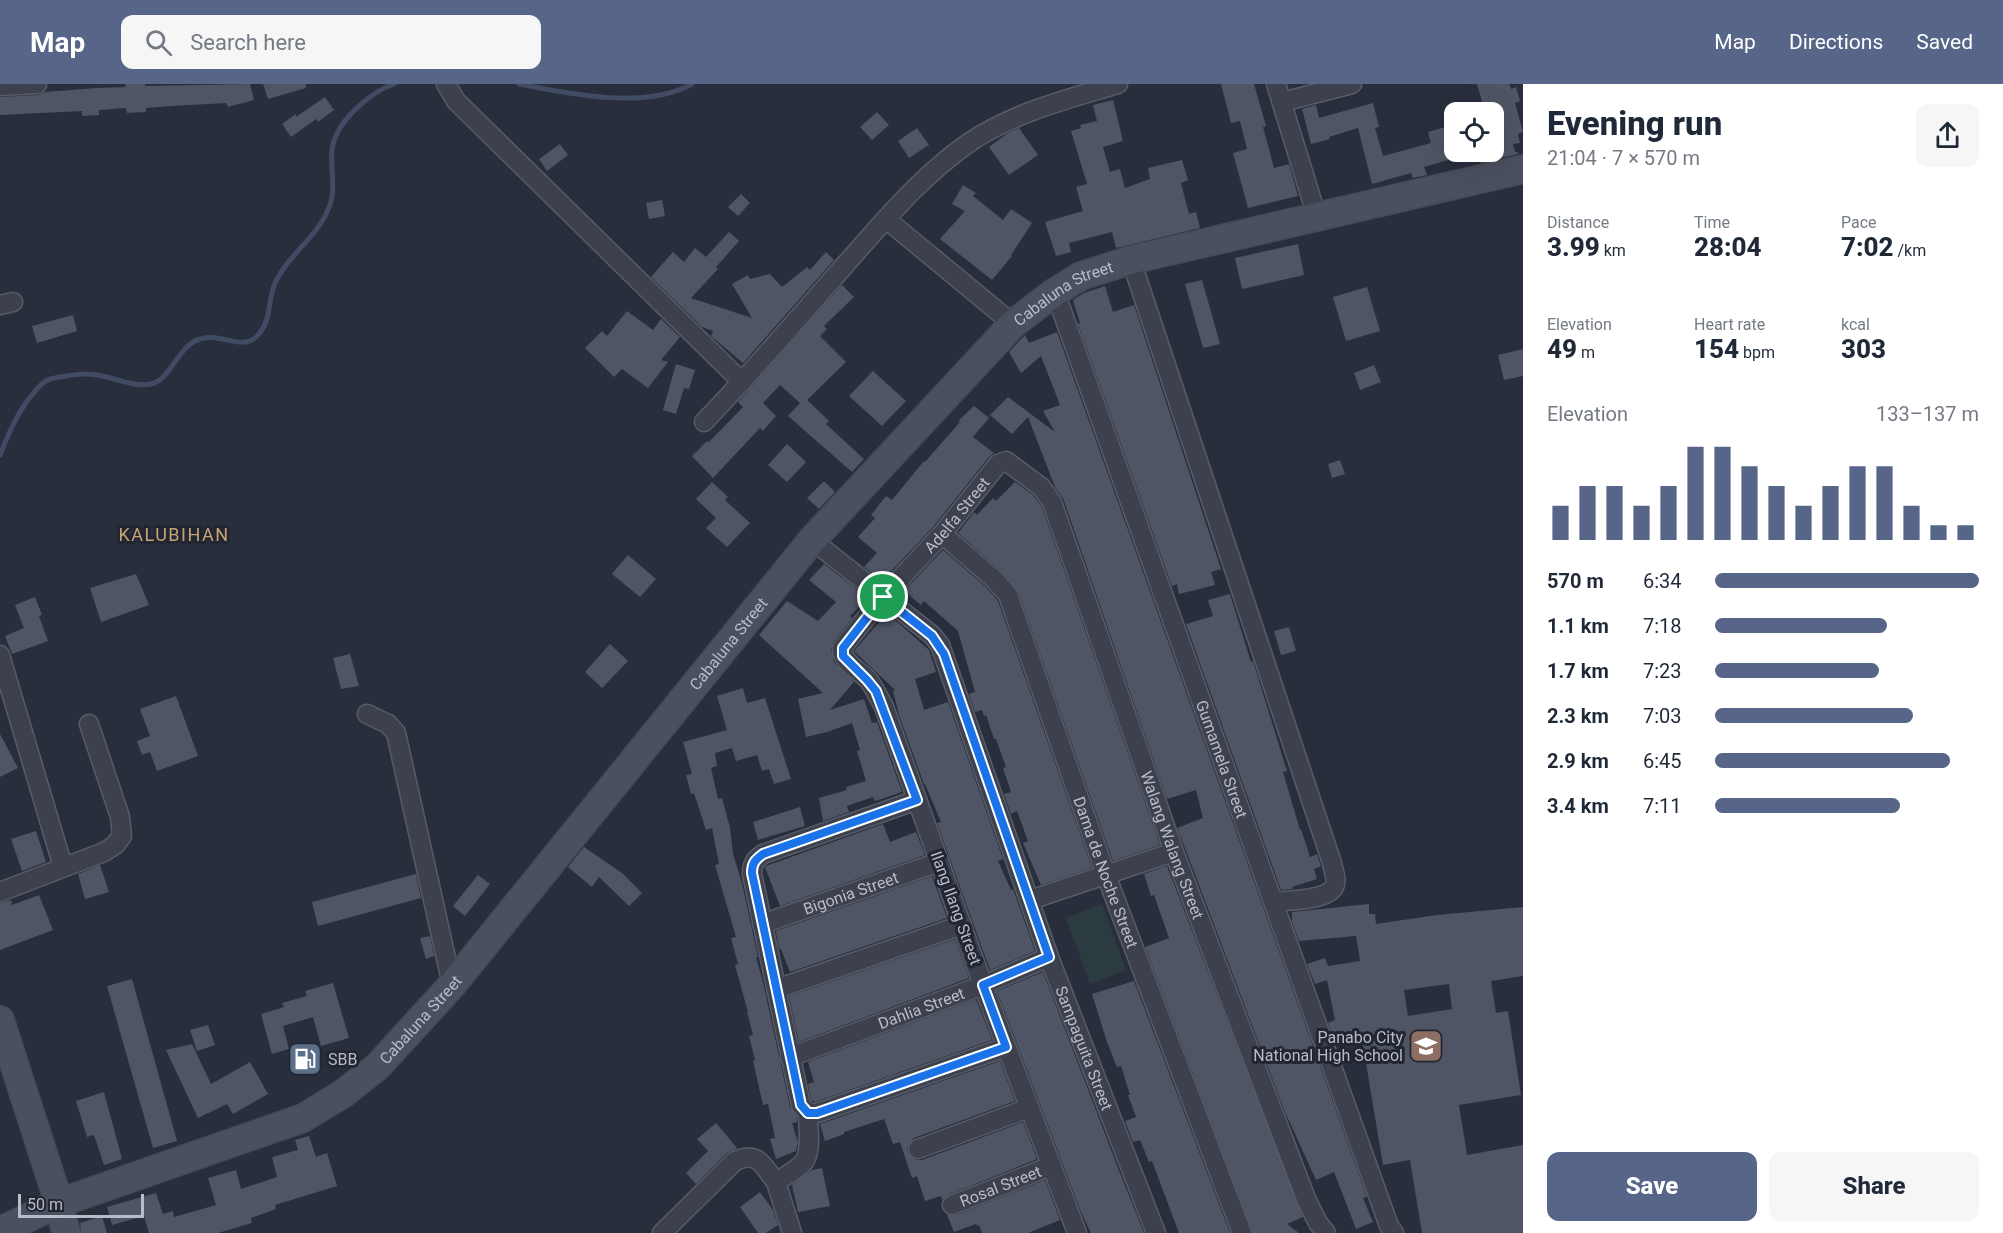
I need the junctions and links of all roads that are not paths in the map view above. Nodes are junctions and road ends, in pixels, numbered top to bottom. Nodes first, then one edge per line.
1 (37, 84) edge
2 (446, 84) edge
3 (1118, 84) edge
4 (1276, 84) edge
5 (1352, 84) edge
6 (0, 86) edge
7 (1282, 102) junction
8 (1523, 170) edge
9 (1317, 217) junction
10 (886, 219) junction
11 (1131, 260) junction
12 (1055, 292) junction
13 (1013, 324) junction
14 (742, 382) junction
15 (704, 422) dead end
16 (1011, 464) joint
17 (942, 534) junction
18 (812, 540) junction
19 (883, 597) junction
20 (0, 655) edge
21 (846, 660) joint
22 (367, 714) dead end
23 (89, 724) dead end
24 (917, 800) junction
25 (1174, 852) junction
26 (939, 862) junction
27 (63, 867) junction
28 (1106, 875) junction
29 (0, 892) edge
30 (1030, 900) junction
31 (1273, 902) junction
32 (762, 924) junction
33 (962, 925) junction
34 (1049, 957) junction
35 (452, 985) junction
36 (983, 985) junction
37 (776, 989) junction
38 (0, 1020) edge
39 (1006, 1047) junction
40 (790, 1057) junction
41 (1029, 1108) junction
42 (813, 1113) junction
43 (918, 1149) dead end
44 (1051, 1166) junction
45 (776, 1182) junction
46 (59, 1203) junction
47 (952, 1205) dead end
48 (0, 1231) edge
49 (1388, 1231) edge
50 (66, 1233) edge
51 (662, 1233) edge
52 (792, 1233) edge
53 (1076, 1233) edge
54 (1156, 1233) edge
55 (1242, 1233) edge
56 (1326, 1233) edge

1 - 6 street
2 - 14 street
3 - 10 street
4 - 7 street
5 - 7 street
7 - 9 street
8 - 9 main road, Cabaluna Street
9 - 11 main road, Cabaluna Street
10 - 13 street
10 - 14 street
11 - 12 main road, Cabaluna Street
11 - 31 street
12 - 13 main road, Cabaluna Street
12 - 31 street, Gumamela Street
13 - 18 main road, Cabaluna Street
14 - 15 street
16 - 17 street, Adelfa Street
16 - 25 street, Walang Walang Street
17 - 19 street, Adelfa Street
17 - 28 street, Dama de Noche Street
18 - 19 street, Sampaguita Street
18 - 35 main road, Cabaluna Street
19 - 21 street, Adelfa Street
19 - 30 street, Sampaguita Street
20 - 27 street
21 - 24 street, Ilang Ilang Street
22 - 35 street
23 - 27 street
24 - 26 street, Ilang Ilang Street
24 - 32 street
25 - 28 street
25 - 56 street, Walang Walang Street
26 - 32 street, Bigonia Street
26 - 33 street, Ilang Ilang Street
27 - 29 street
28 - 30 street
28 - 55 street, Dama de Noche Street
30 - 34 street, Sampaguita Street
31 - 49 street, Gumamela Street
32 - 37 street
33 - 36 street, Ilang Ilang Street
33 - 37 street
34 - 36 street, Dahlia Street
34 - 54 street, Sampaguita Street
35 - 46 main road, Cabaluna Street
36 - 39 street, Ilang Ilang Street
36 - 40 street, Dahlia Street
37 - 40 street
38 - 46 main road
39 - 41 street, Ilang Ilang Street
39 - 42 street
40 - 42 street
41 - 43 street
41 - 44 street, Ilang Ilang Street
42 - 45 street
44 - 47 street, Rosal Street
44 - 53 street, Ilang Ilang Street
45 - 51 street
45 - 52 street
46 - 48 main road, Cabaluna Street
46 - 50 main road

